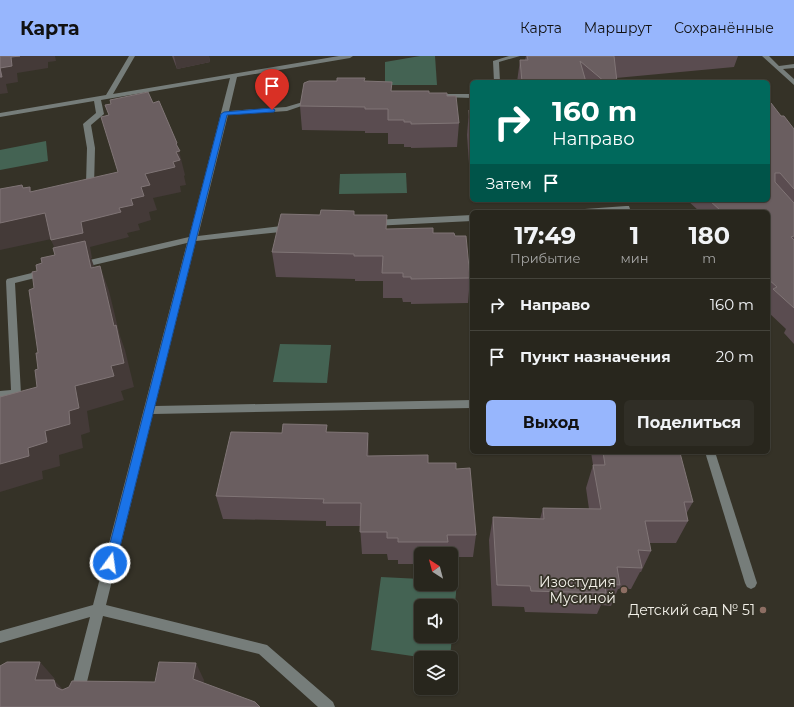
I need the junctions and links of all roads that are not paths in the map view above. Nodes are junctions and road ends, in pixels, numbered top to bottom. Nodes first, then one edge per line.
1 (132, 56) edge
2 (350, 56) edge
3 (517, 56) edge
4 (765, 56) edge
5 (338, 57) edge
6 (794, 66) edge
7 (778, 68) junction
8 (234, 76) junction
9 (497, 80) edge
10 (794, 83) edge
11 (431, 96) edge
12 (470, 96) edge
13 (108, 97) junction
14 (323, 97) edge
15 (97, 98) junction
16 (224, 114) junction
17 (0, 115) edge
18 (75, 188) edge
19 (598, 210) edge
20 (626, 210) edge
21 (470, 218) edge
22 (363, 224) edge
23 (301, 227) edge
24 (192, 239) junction
25 (70, 267) edge
26 (55, 270) edge
27 (0, 396) edge
28 (470, 404) edge
29 (149, 410) junction
30 (711, 454) edge
31 (750, 583) dead end
32 (99, 609) junction
33 (0, 637) edge
34 (77, 697) edge
35 (328, 707) edge

1 - 13 street
2 - 5 street
3 - 9 street
4 - 7 street
5 - 8 street
6 - 7 street
7 - 10 street
8 - 13 street
8 - 16 street
11 - 12 street
13 - 15 street
14 - 16 street
15 - 17 street
15 - 18 street
16 - 24 street
19 - 20 street
21 - 22 street
23 - 24 street
24 - 25 street
24 - 29 street
26 - 27 street
28 - 29 street
29 - 32 street
30 - 31 street
32 - 33 street
32 - 34 street
32 - 35 street

